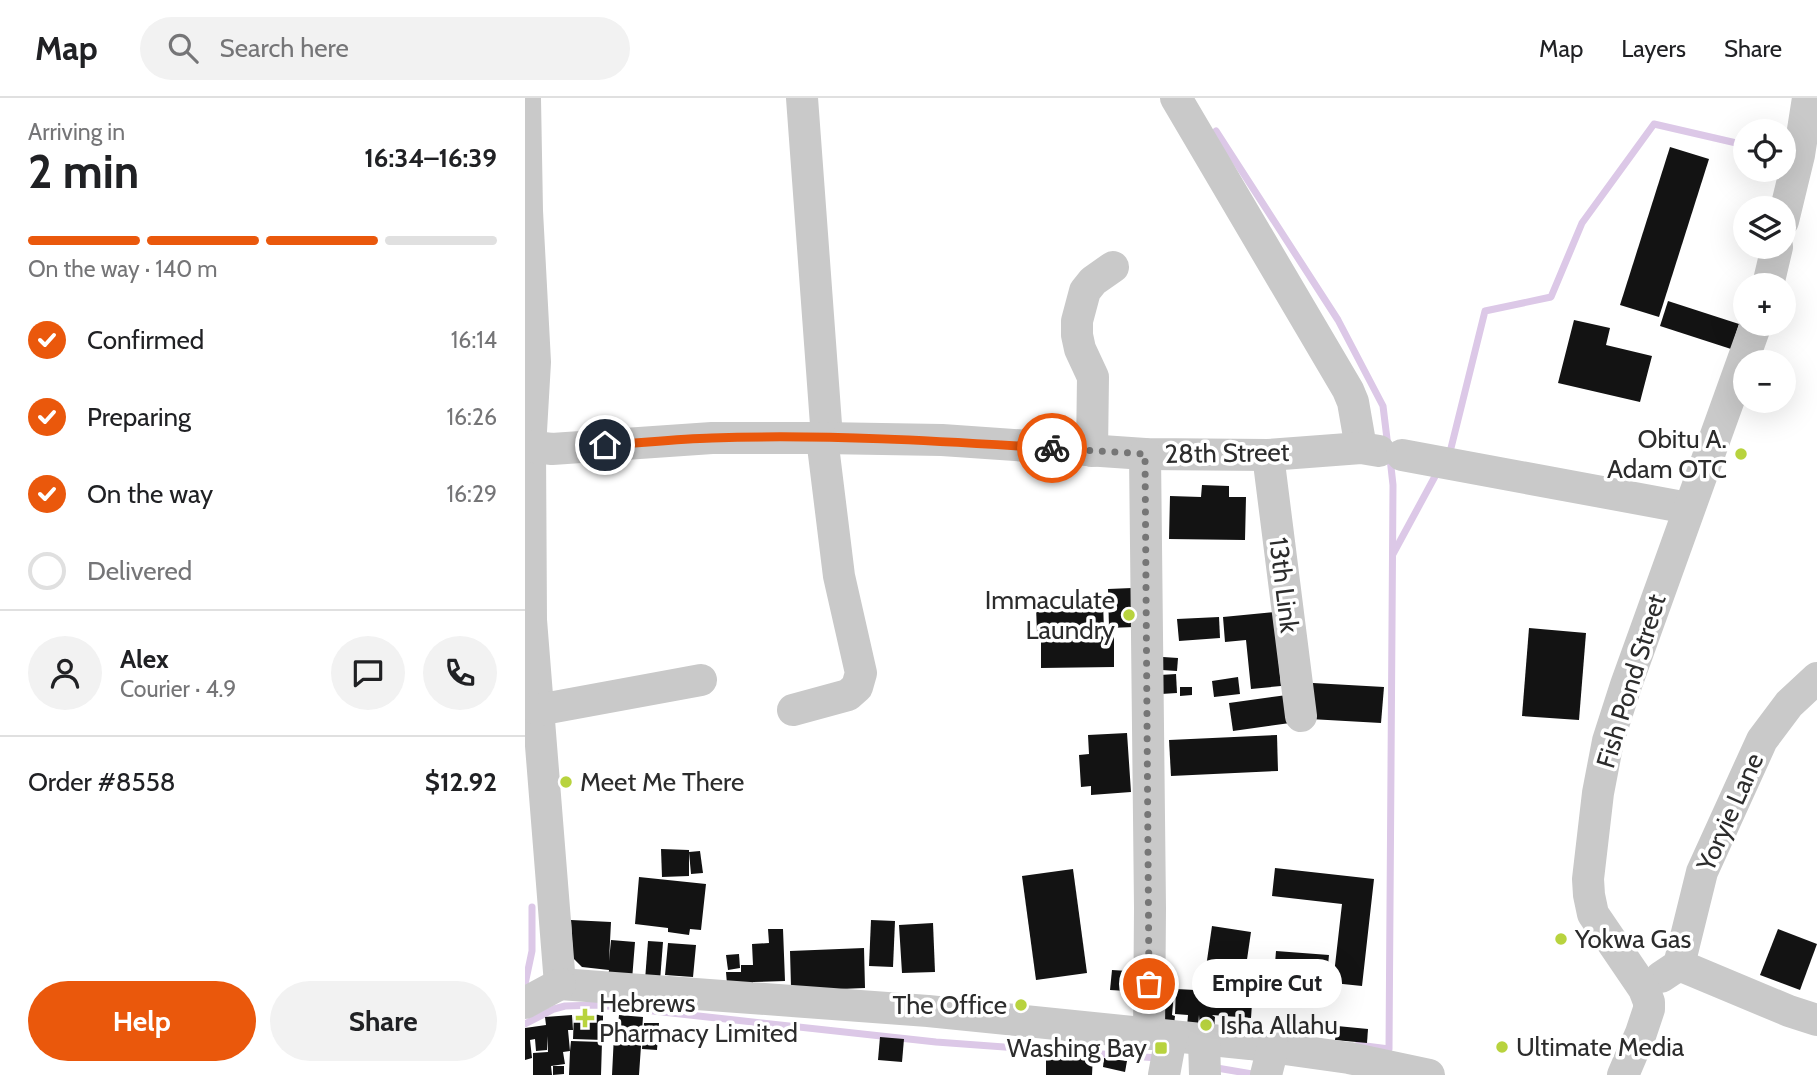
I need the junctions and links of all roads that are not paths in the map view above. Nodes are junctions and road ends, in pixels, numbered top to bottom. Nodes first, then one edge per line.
1 (802, 98) edge
2 (1176, 98) edge
3 (1808, 98) edge
4 (525, 99) edge
5 (1808, 158) edge
6 (1793, 196) edge
7 (526, 211) edge
8 (1113, 267) dead end
9 (1752, 336) edge
10 (825, 438) junction
11 (527, 447) edge
12 (1092, 451) junction
13 (1381, 451) junction
14 (1145, 454) junction
15 (1268, 455) junction
16 (1688, 508) junction
17 (1817, 678) edge
18 (701, 680) dead end
19 (793, 709) dead end
20 (1301, 716) dead end
21 (534, 725) edge
22 (535, 796) edge
23 (537, 847) edge
24 (1679, 965) junction
25 (560, 984) junction
26 (1644, 989) junction
27 (525, 1003) edge
28 (1817, 1020) edge
29 (1160, 1035) junction
30 (1204, 1040) junction
31 (1269, 1061) edge
32 (1164, 1075) edge
33 (1205, 1075) edge
34 (1429, 1075) edge
35 (1623, 1075) edge

1 - 10 street
2 - 13 street
3 - 5 street
4 - 7 street
5 - 6 street
7 - 11 street
8 - 12 street
9 - 16 street, Fish Pond Street
10 - 11 street, 28th Street
10 - 12 street, 28th Street
10 - 19 street
11 - 21 street
12 - 14 street, 28th Street
13 - 15 street, 28th Street
13 - 16 street, 28th Street
14 - 15 street, 28th Street
14 - 29 street
15 - 20 street, 13th Link
16 - 26 street, Fish Pond Street
17 - 24 street, Yoryie Lane
18 - 21 street
21 - 22 street
22 - 23 street
23 - 25 street
24 - 26 street
24 - 28 street
25 - 27 street
25 - 29 street
26 - 35 street
29 - 30 street
29 - 32 street
30 - 31 street
30 - 33 street
31 - 34 street

